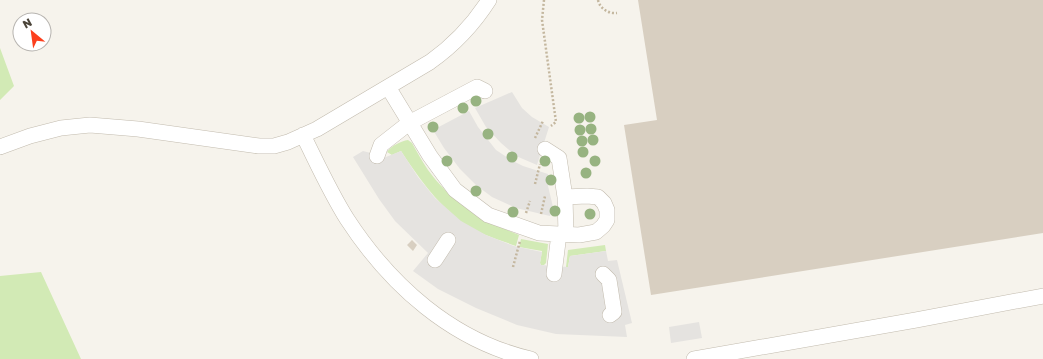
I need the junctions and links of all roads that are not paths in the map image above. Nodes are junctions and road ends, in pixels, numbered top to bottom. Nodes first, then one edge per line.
1 (489, 0) edge
2 (388, 87) junction
3 (485, 91) dead end
4 (409, 123) junction
5 (303, 135) junction
6 (539, 145) road end
7 (0, 147) edge
8 (377, 156) dead end
9 (565, 197) junction
10 (562, 234) junction
11 (448, 240) dead end
12 (435, 260) dead end
13 (554, 274) dead end
14 (603, 274) dead end
15 (1043, 296) edge
16 (610, 315) dead end
17 (531, 359) edge
18 (694, 359) edge

1 - 2 street
2 - 4 street
2 - 5 street
3 - 4 street
4 - 8 street
4 - 10 street
5 - 7 street
5 - 17 street
6 - 9 street
9 - 10 street
9 - 10 street
10 - 13 street
11 - 12 street
14 - 16 street
15 - 18 street

